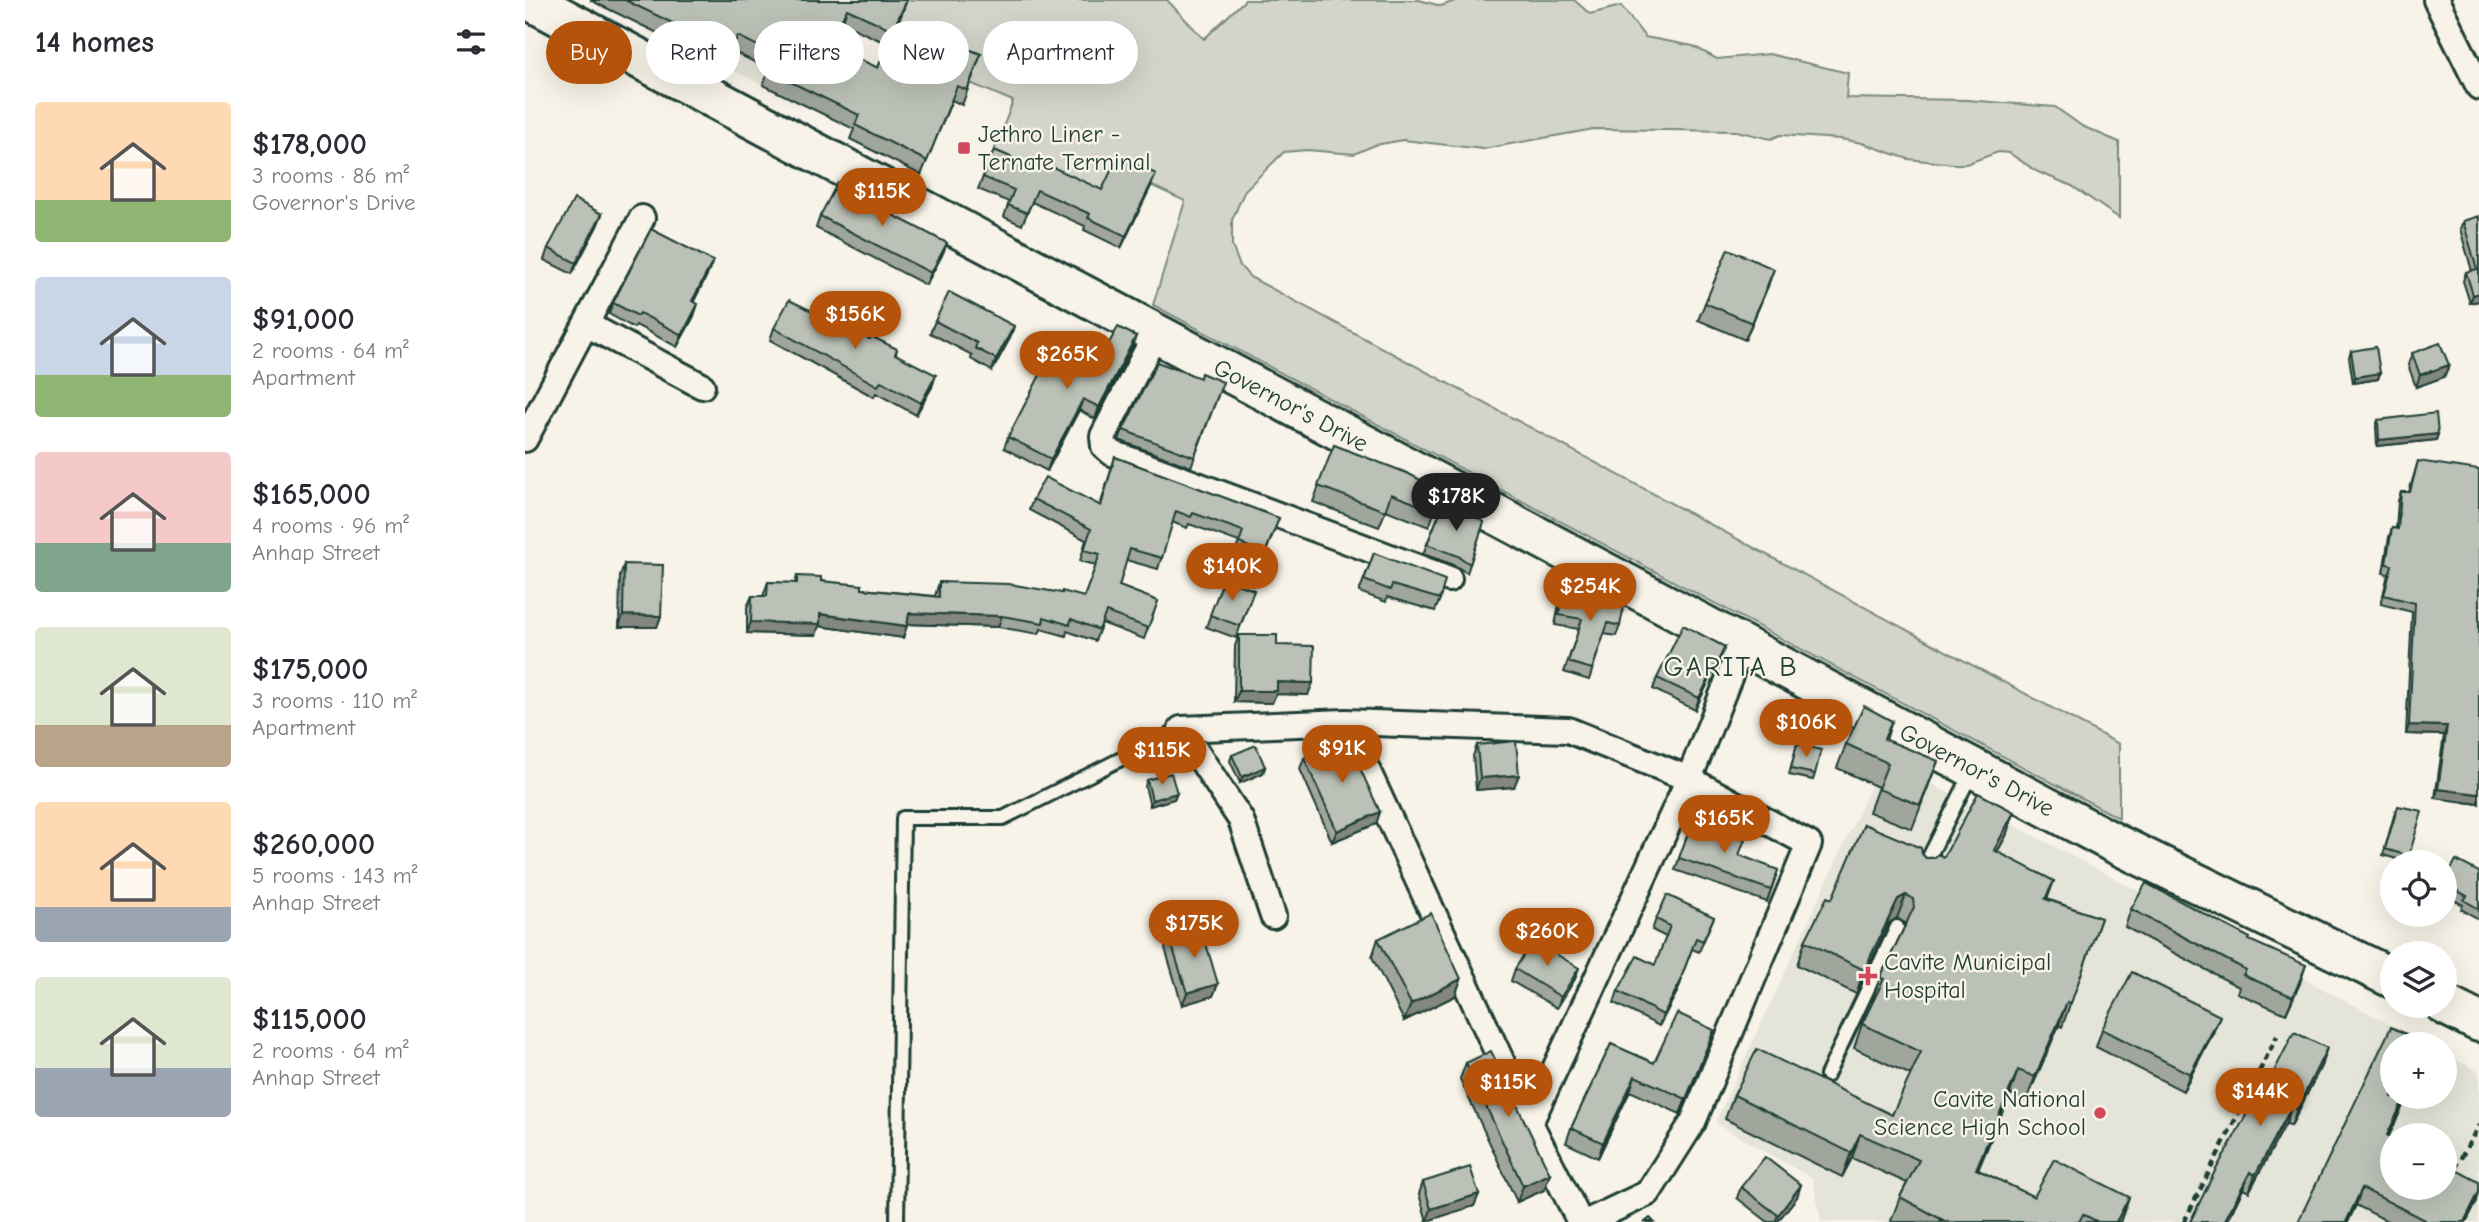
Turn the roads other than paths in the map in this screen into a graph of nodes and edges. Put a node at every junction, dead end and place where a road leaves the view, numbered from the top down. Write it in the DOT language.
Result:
graph roads {
  1 [pos="529,0"];
  2 [pos="2436,0"];
  3 [pos="2479,87"];
  4 [pos="642,218"];
  5 [pos="586,324"];
  6 [pos="1156,333"];
  7 [pos="702,386"];
  8 [pos="525,439"];
  9 [pos="1449,579"];
  10 [pos="1742,645"];
  11 [pos="1345,722"];
  12 [pos="1181,729"];
  13 [pos="1973,768"];
  14 [pos="1689,779"];
  15 [pos="1921,874"];
  16 [pos="1273,916"];
  17 [pos="1897,927"];
  18 [pos="2380,972"];
  19 [pos="2457,1011"];
  20 [pos="2479,1022"];
  21 [pos="1827,1074"];
  22 [pos="1530,1123"];
  23 [pos="897,1222"];
  24 [pos="1580,1222"];
  25 [pos="1587,1222"];
  1 -- 6 [label="main road, Governor's Drive"];
  2 -- 3 [label="street"];
  4 -- 5 [label="street"];
  5 -- 7 [label="street"];
  5 -- 8 [label="street"];
  6 -- 9 [label="street"];
  6 -- 10 [label="main road, Governor's Drive"];
  10 -- 13 [label="main road, Governor's Drive"];
  10 -- 14 [label="street"];
  11 -- 12 [label="street"];
  11 -- 14 [label="street"];
  11 -- 22 [label="street"];
  12 -- 16 [label="street"];
  12 -- 23 [label="lane"];
  13 -- 15 [label="lane"];
  13 -- 18 [label="main road, Governor's Drive"];
  14 -- 22 [label="street"];
  14 -- 25 [label="street"];
  17 -- 21 [label="lane"];
  19 -- 20 [label="main road"];
  22 -- 24 [label="street"];
}
